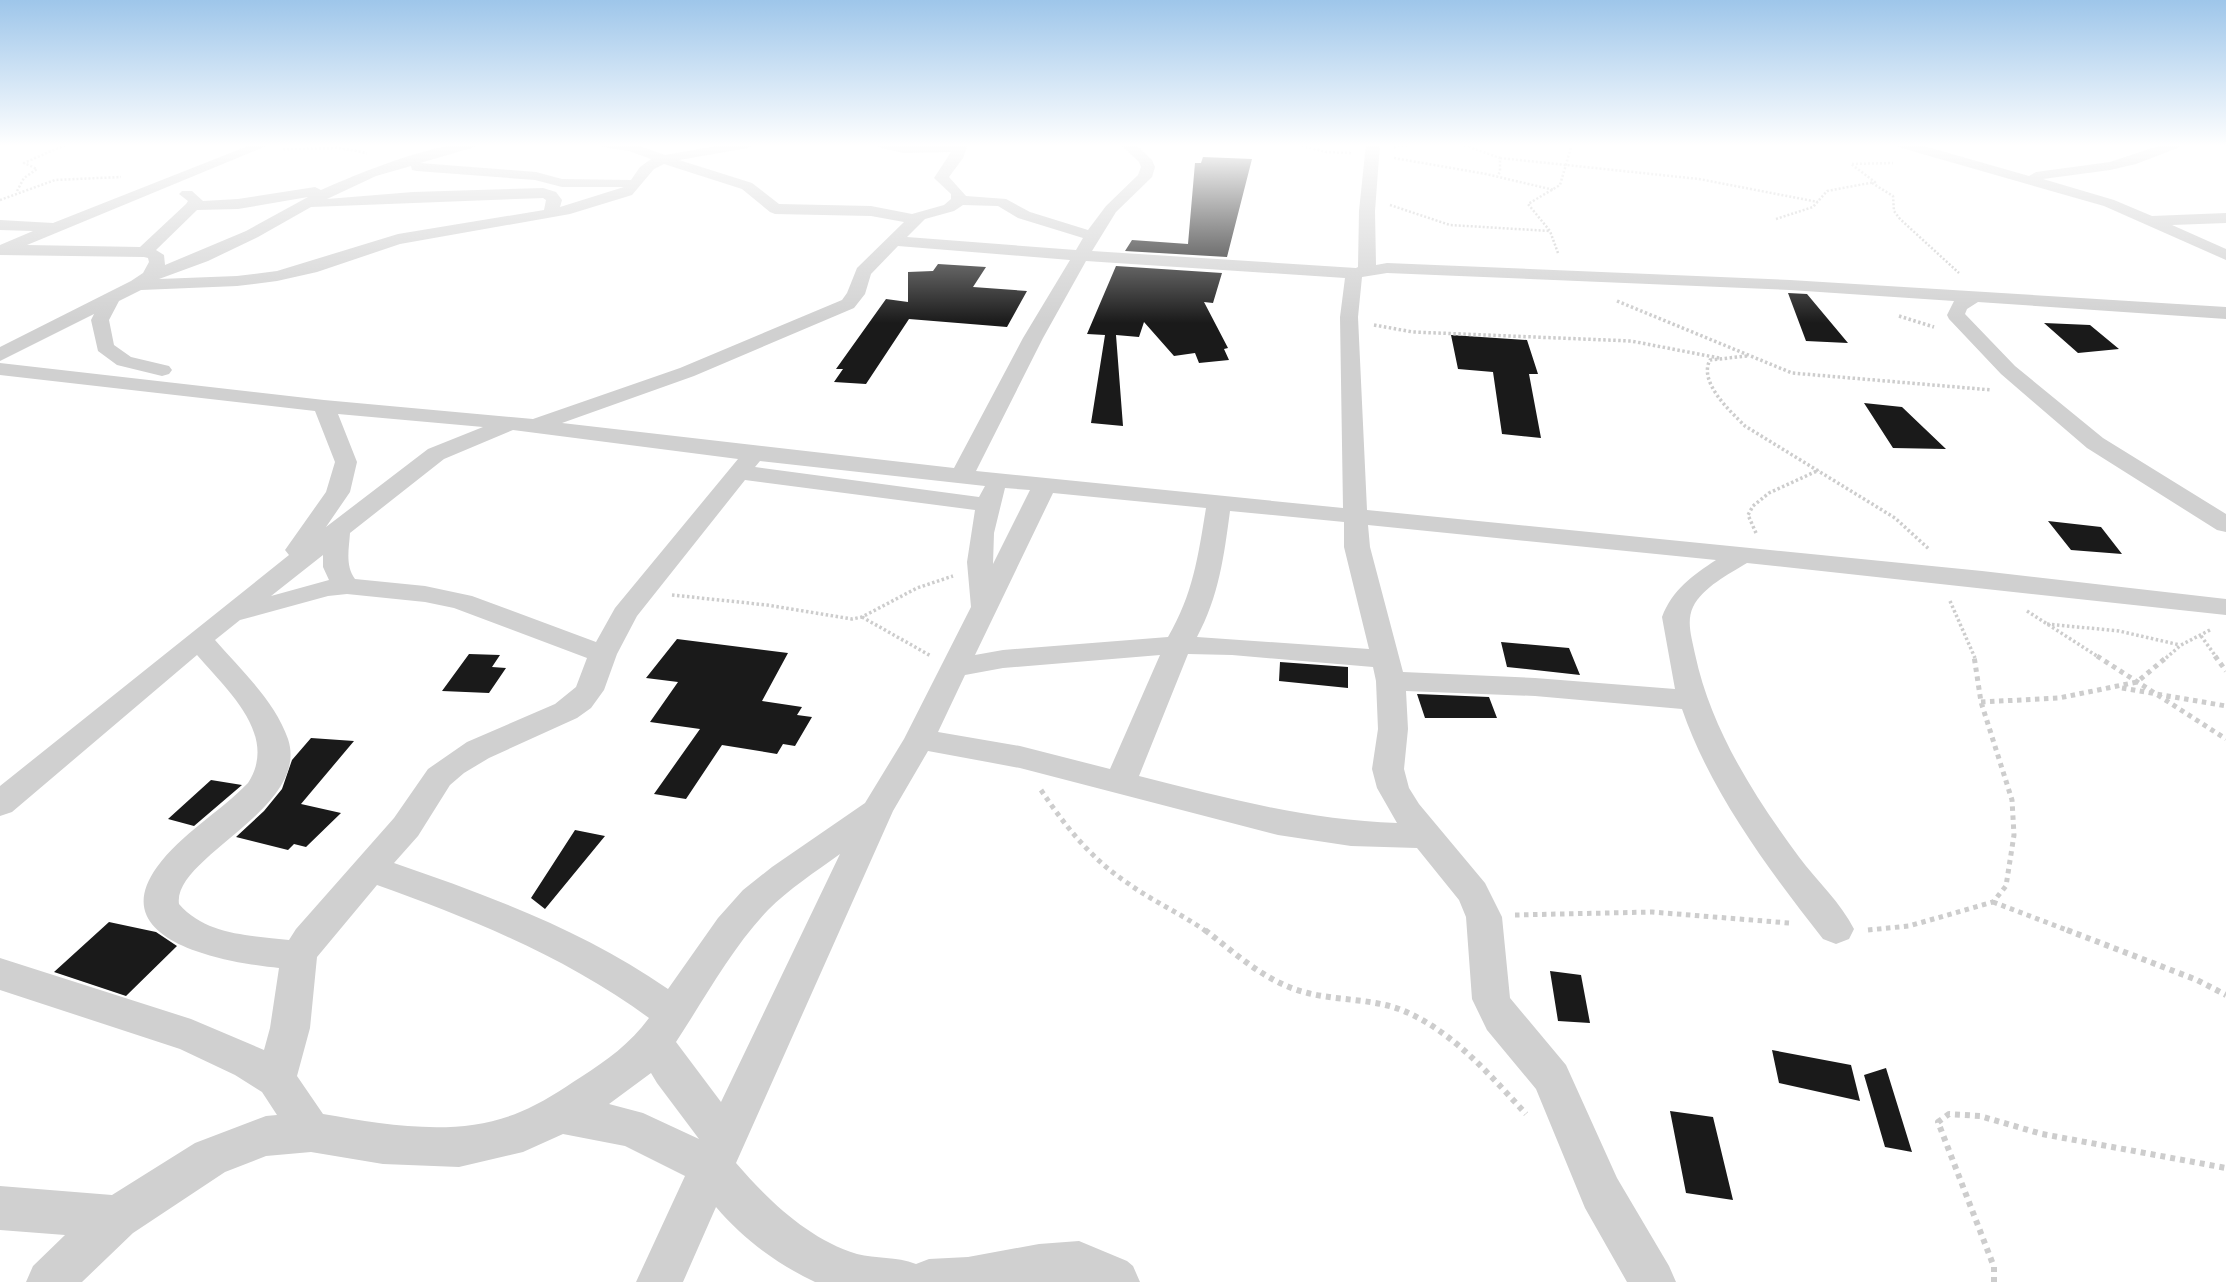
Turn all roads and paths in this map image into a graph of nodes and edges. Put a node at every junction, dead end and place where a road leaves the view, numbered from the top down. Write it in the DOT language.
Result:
graph roads {
  1 [pos="118,204"];
  2 [pos="226,204"];
  3 [pos="280,204"];
  4 [pos="308,204"];
  5 [pos="343,204"];
  6 [pos="553,204"];
  7 [pos="584,204"];
  8 [pos="769,204"];
  9 [pos="955,204"];
  10 [pos="1004,204"];
  11 [pos="1116,204"];
  12 [pos="1367,204"];
  13 [pos="1388,204"];
  14 [pos="1528,204"];
  15 [pos="1815,204"];
  16 [pos="1894,204"];
  17 [pos="2111,204"];
  18 [pos="193,206"];
  19 [pos="300,208"];
  20 [pos="551,212"];
  21 [pos="2226,218"];
  22 [pos="915,219"];
  23 [pos="1776,219"];
  24 [pos="2147,221"];
  25 [pos="0,225"];
  26 [pos="59,227"];
  27 [pos="1550,231"];
  28 [pos="1092,236"];
  29 [pos="896,241"];
  30 [pos="0,250"];
  31 [pos="144,253"];
  32 [pos="2226,255"];
  33 [pos="1082,256"];
  34 [pos="1361,271"];
  35 [pos="1564,274"];
  36 [pos="144,280"];
  37 [pos="1980,297"];
  38 [pos="111,299"];
  39 [pos="1616,301"];
  40 [pos="2226,313"];
  41 [pos="1349,317"];
  42 [pos="0,355"];
  43 [pos="1747,356"];
  44 [pos="1720,358"];
  45 [pos="0,369"];
  46 [pos="130,373"];
  47 [pos="2047,403"];
  48 [pos="324,406"];
  49 [pos="524,424"];
  50 [pos="747,463"];
  51 [pos="1819,470"];
  52 [pos="962,474"];
  53 [pos="998,479"];
  54 [pos="1045,485"];
  55 [pos="1219,503"];
  56 [pos="988,505"];
  57 [pos="1355,514"];
  58 [pos="2226,525"];
  59 [pos="338,531"];
  60 [pos="1740,556"];
  61 [pos="1770,559"];
  62 [pos="978,570"];
  63 [pos="280,574"];
  64 [pos="1963,578"];
  65 [pos="346,586"];
  66 [pos="646,588"];
  67 [pos="984,607"];
  68 [pos="862,617"];
  69 [pos="2221,617"];
  70 [pos="2046,624"];
  71 [pos="212,629"];
  72 [pos="2200,636"];
  73 [pos="1178,645"];
  74 [pos="2181,645"];
  75 [pos="603,654"];
  76 [pos="953,668"];
  77 [pos="1388,670"];
  78 [pos="2226,671"];
  79 [pos="2137,682"];
  80 [pos="2118,687"];
  81 [pos="2158,695"];
  82 [pos="1692,700"];
  83 [pos="1981,702"];
  84 [pos="2226,706"];
  85 [pos="919,739"];
  86 [pos="2226,739"];
  87 [pos="1020,757"];
  88 [pos="1121,781"];
  89 [pos="0,804"];
  90 [pos="877,811"];
  91 [pos="1426,836"];
  92 [pos="371,869"];
  93 [pos="1993,902"];
  94 [pos="1484,917"];
  95 [pos="1836,929"];
  96 [pos="299,956"];
  97 [pos="0,974"];
  98 [pos="2226,995"];
  99 [pos="663,1027"];
  100 [pos="276,1079"];
  101 [pos="560,1114"];
  102 [pos="1531,1119"];
  103 [pos="311,1132"];
  104 [pos="718,1154"];
  105 [pos="2226,1168"];
  106 [pos="0,1208"];
  107 [pos="117,1217"];
  108 [pos="49,1282"];
  109 [pos="659,1282"];
  110 [pos="902,1282"];
  111 [pos="929,1282"];
  112 [pos="1117,1282"];
  113 [pos="1653,1282"];
  114 [pos="1994,1282"];
  1 -- 26 [label="street"];
  2 -- 18 [label="street"];
  3 -- 19 [label="street"];
  4 -- 19 [label="street"];
  5 -- 19 [label="street"];
  6 -- 20 [label="street"];
  7 -- 20 [label="street"];
  8 -- 22 [label="street"];
  9 -- 22 [label="street"];
  10 -- 28 [label="street"];
  11 -- 28 [label="street"];
  12 -- 34 [label="street"];
  13 -- 27 [label="path"];
  14 -- 27 [label="path"];
  15 -- 23 [label="path"];
  16 -- 37 [label="path"];
  17 -- 24 [label="street"];
  18 -- 31 [label="street"];
  19 -- 36 [label="street"];
  20 -- 36 [label="street"];
  21 -- 24 [label="street"];
  22 -- 29 [label="street"];
  24 -- 32 [label="street"];
  25 -- 26 [label="street"];
  26 -- 30 [label="street"];
  27 -- 35 [label="path"];
  28 -- 33 [label="street"];
  29 -- 33 [label="street"];
  29 -- 49 [label="street"];
  30 -- 31 [label="street"];
  31 -- 36 [label="street"];
  33 -- 34 [label="street"];
  33 -- 52 [label="street"];
  34 -- 35 [label="street"];
  34 -- 41 [label="street"];
  35 -- 37 [label="street"];
  36 -- 38 [label="street"];
  37 -- 40 [label="street"];
  37 -- 47 [label="street"];
  38 -- 42 [label="street"];
  38 -- 46 [label="street"];
  39 -- 43 [label="path"];
  41 -- 44 [label="path"];
  41 -- 57 [label="street"];
  43 -- 44 [label="path"];
  43 -- 47 [label="path"];
  44 -- 51 [label="path"];
  45 -- 46 [label="street"];
  46 -- 48 [label="street"];
  47 -- 58 [label="street"];
  48 -- 49 [label="street"];
  48 -- 63 [label="street"];
  49 -- 50 [label="street"];
  49 -- 59 [label="street"];
  50 -- 52 [label="street"];
  50 -- 56 [label="street"];
  50 -- 66 [label="street"];
  51 -- 61 [label="path"];
  51 -- 64 [label="path"];
  52 -- 53 [label="street"];
  53 -- 54 [label="street"];
  53 -- 56 [label="street"];
  54 -- 55 [label="street"];
  54 -- 67 [label="street"];
  55 -- 57 [label="street"];
  55 -- 73 [label="street"];
  56 -- 62 [label="street"];
  57 -- 60 [label="street"];
  57 -- 77 [label="street"];
  59 -- 63 [label="street"];
  59 -- 65 [label="street"];
  60 -- 61 [label="street"];
  60 -- 82 [label="street"];
  61 -- 64 [label="street"];
  62 -- 67 [label="street"];
  62 -- 68 [label="path"];
  63 -- 71 [label="street"];
  64 -- 69 [label="street"];
  64 -- 70 [label="path"];
  64 -- 83 [label="path"];
  65 -- 71 [label="street"];
  65 -- 75 [label="street"];
  66 -- 68 [label="path"];
  66 -- 75 [label="street"];
  67 -- 76 [label="street"];
  68 -- 76 [label="path"];
  69 -- 72 [label="path"];
  70 -- 74 [label="path"];
  70 -- 79 [label="path"];
  71 -- 89 [label="street"];
  71 -- 96 [label="street"];
  72 -- 74 [label="path"];
  72 -- 78 [label="path"];
  73 -- 76 [label="street"];
  73 -- 77 [label="street"];
  73 -- 88 [label="street"];
  74 -- 79 [label="path"];
  75 -- 92 [label="street"];
  76 -- 85 [label="street"];
  77 -- 82 [label="street"];
  77 -- 91 [label="street"];
  79 -- 80 [label="path"];
  79 -- 81 [label="path"];
  80 -- 81 [label="path"];
  80 -- 83 [label="path"];
  81 -- 84 [label="path"];
  81 -- 86 [label="path"];
  82 -- 95 [label="street"];
  83 -- 93 [label="path"];
  85 -- 87 [label="street"];
  85 -- 90 [label="street"];
  87 -- 88 [label="street"];
  87 -- 102 [label="path"];
  88 -- 91 [label="street"];
  90 -- 99 [label="street"];
  90 -- 104 [label="street"];
  91 -- 94 [label="street"];
  92 -- 96 [label="street"];
  92 -- 99 [label="street"];
  93 -- 95 [label="path"];
  93 -- 98 [label="path"];
  94 -- 95 [label="path"];
  94 -- 113 [label="street"];
  96 -- 100 [label="street"];
  97 -- 100 [label="street"];
  99 -- 101 [label="street"];
  99 -- 104 [label="street"];
  100 -- 103 [label="street"];
  101 -- 103 [label="street"];
  101 -- 104 [label="street"];
  103 -- 107 [label="street"];
  104 -- 109 [label="street"];
  104 -- 110 [label="street"];
  105 -- 114 [label="path"];
  106 -- 107 [label="street"];
  107 -- 108 [label="street"];
  111 -- 112 [label="street"];
}
